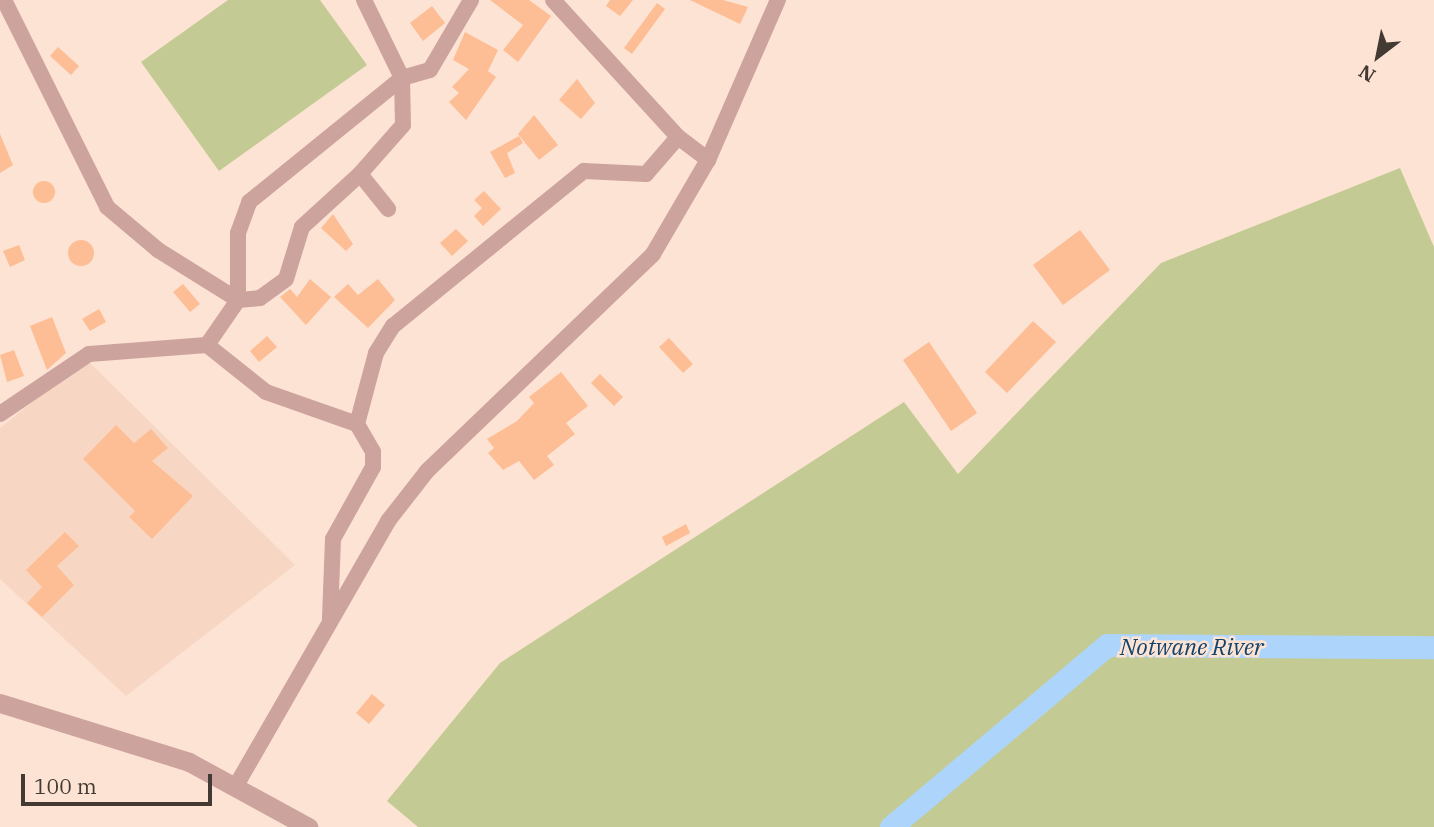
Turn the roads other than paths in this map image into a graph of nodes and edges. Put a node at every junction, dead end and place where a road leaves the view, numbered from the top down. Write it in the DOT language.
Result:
graph roads {
  1 [pos="4,0"];
  2 [pos="364,0"];
  3 [pos="471,0"];
  4 [pos="553,0"];
  5 [pos="778,0"];
  6 [pos="402,78"];
  7 [pos="678,137"];
  8 [pos="708,160"];
  9 [pos="360,174"];
  10 [pos="388,209"];
  11 [pos="238,300"];
  12 [pos="206,345"];
  13 [pos="0,414"];
  14 [pos="357,424"];
  15 [pos="330,618"];
  16 [pos="0,703"];
  17 [pos="237,784"];
  18 [pos="308,827"];
  1 -- 11 [label="street"];
  2 -- 6 [label="street"];
  3 -- 6 [label="street"];
  4 -- 7 [label="street"];
  5 -- 8 [label="street"];
  6 -- 9 [label="street"];
  6 -- 11 [label="street"];
  7 -- 8 [label="street"];
  7 -- 14 [label="street"];
  8 -- 15 [label="street"];
  9 -- 10 [label="street"];
  9 -- 11 [label="street"];
  11 -- 12 [label="street"];
  12 -- 13 [label="street"];
  12 -- 14 [label="street"];
  14 -- 15 [label="street"];
  15 -- 17 [label="street"];
  16 -- 17 [label="street"];
  17 -- 18 [label="street"];
}
